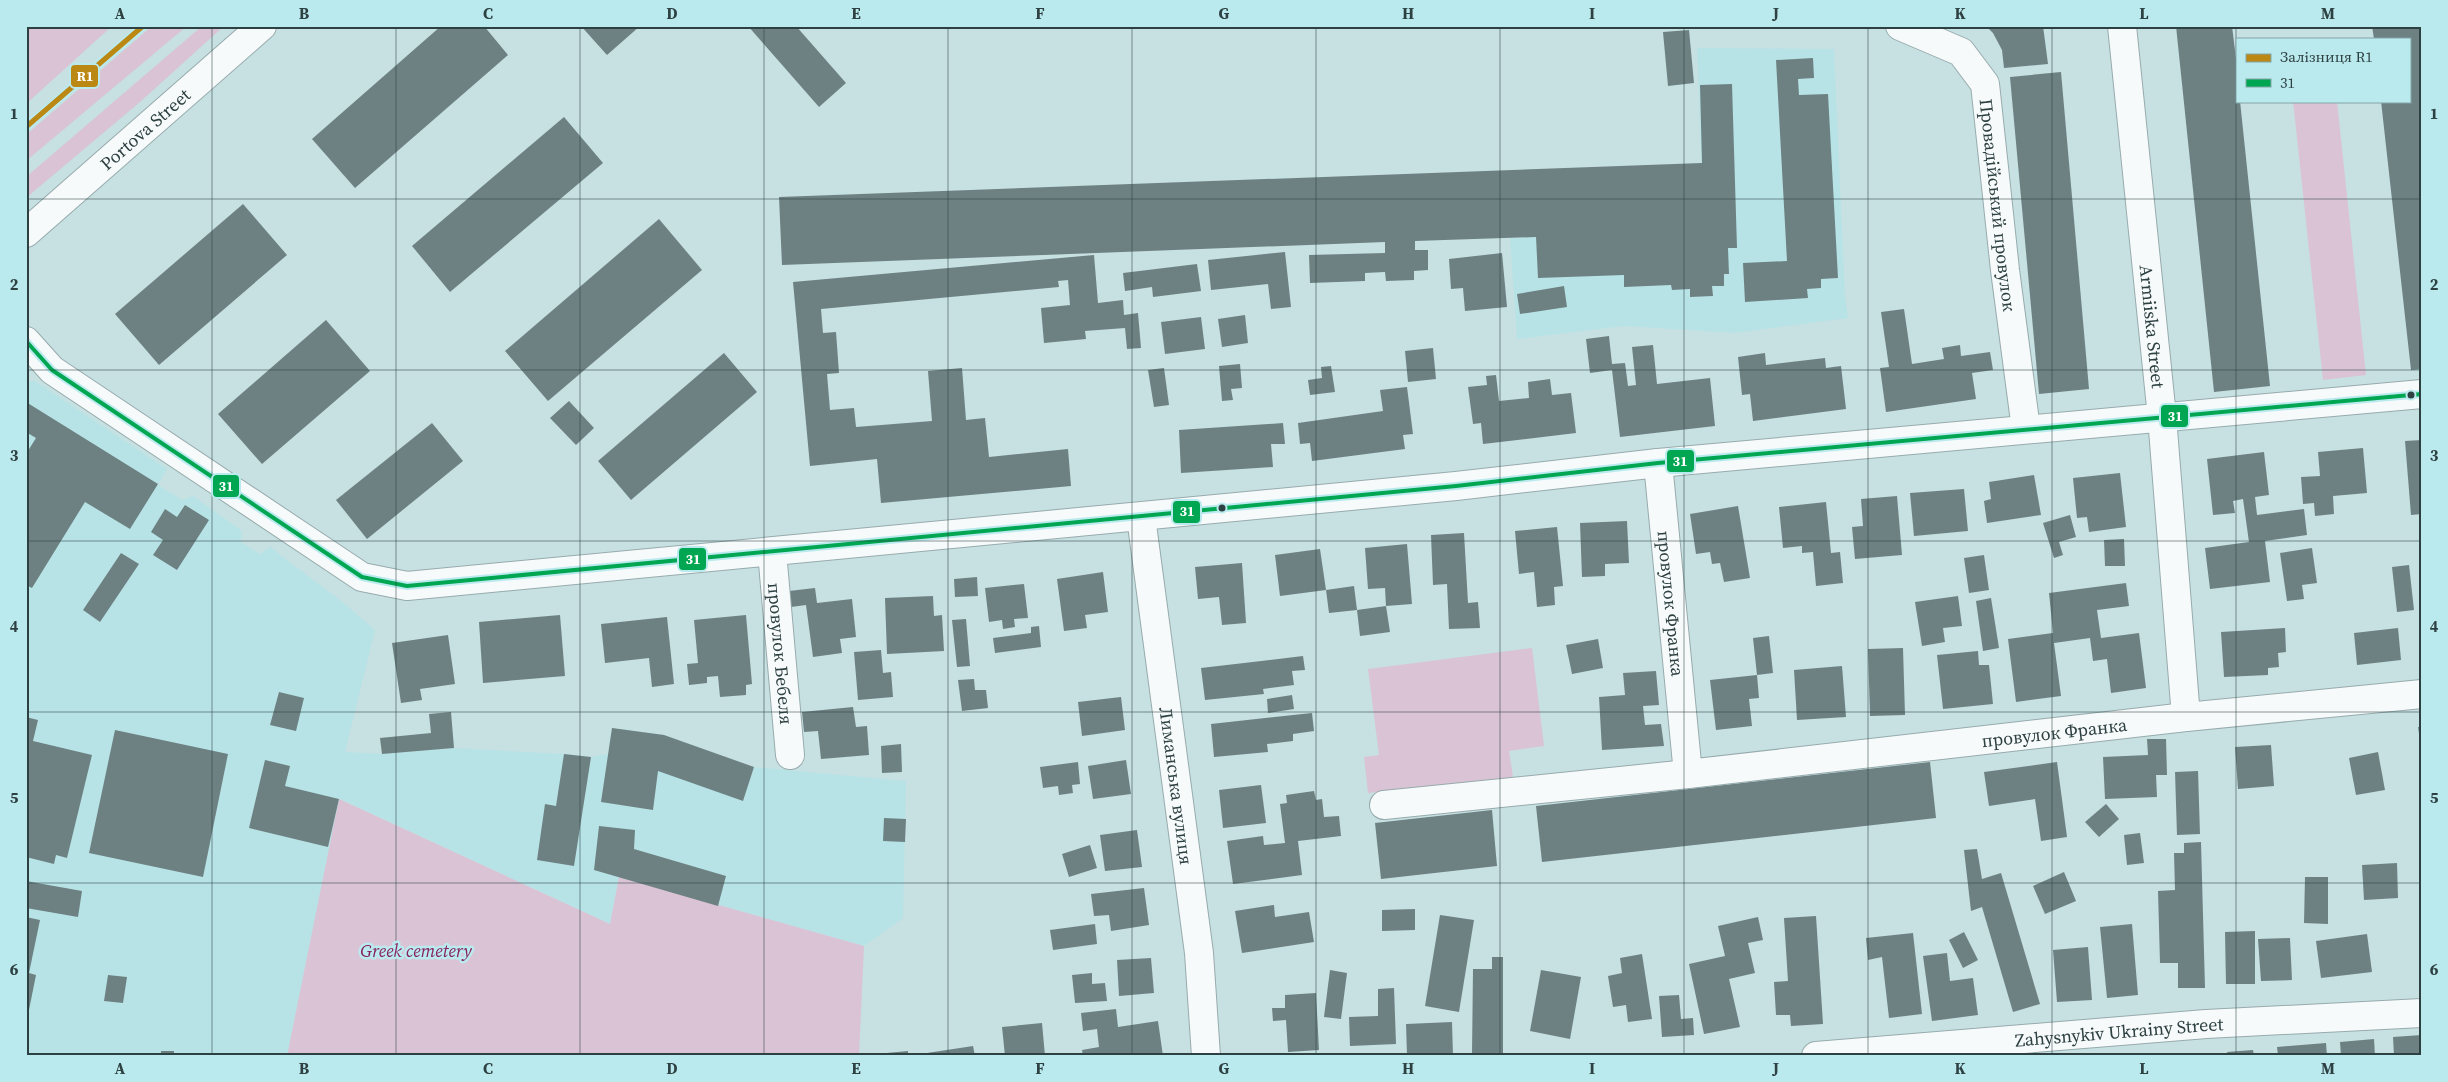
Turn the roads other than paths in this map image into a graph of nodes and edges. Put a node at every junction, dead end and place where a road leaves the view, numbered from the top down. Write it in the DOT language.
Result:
graph roads {
  1 [pos="262,26"];
  2 [pos="1900,26"];
  3 [pos="2122,26"];
  4 [pos="26,233"];
  5 [pos="26,341"];
  6 [pos="2422,394"];
  7 [pos="2162,416"];
  8 [pos="2026,429"];
  9 [pos="1658,464"];
  10 [pos="1141,517"];
  11 [pos="772,552"];
  12 [pos="2422,694"];
  13 [pos="2186,717"];
  14 [pos="790,755"];
  15 [pos="1688,774"];
  16 [pos="1384,805"];
  17 [pos="2422,1013"];
  18 [pos="1206,1056"];
  19 [pos="1816,1056"];
  1 -- 4 [label="street, Portova Street"];
  2 -- 8 [label="street, Провадійський провулок"];
  3 -- 7 [label="street, Armiiska Street"];
  5 -- 11 [label="street"];
  6 -- 7 [label="street"];
  7 -- 8 [label="street"];
  7 -- 13 [label="street, Armiiska Street"];
  8 -- 9 [label="street"];
  9 -- 10 [label="street"];
  9 -- 15 [label="street, провулок Франка"];
  10 -- 11 [label="street"];
  10 -- 18 [label="street, Лиманська вулиця"];
  11 -- 14 [label="street, провулок Бебеля"];
  12 -- 13 [label="street, провулок Франка"];
  13 -- 15 [label="street, провулок Франка"];
  15 -- 16 [label="street, провулок Франка"];
  17 -- 19 [label="street, Zahysnykiv Ukrainy Street"];
}
